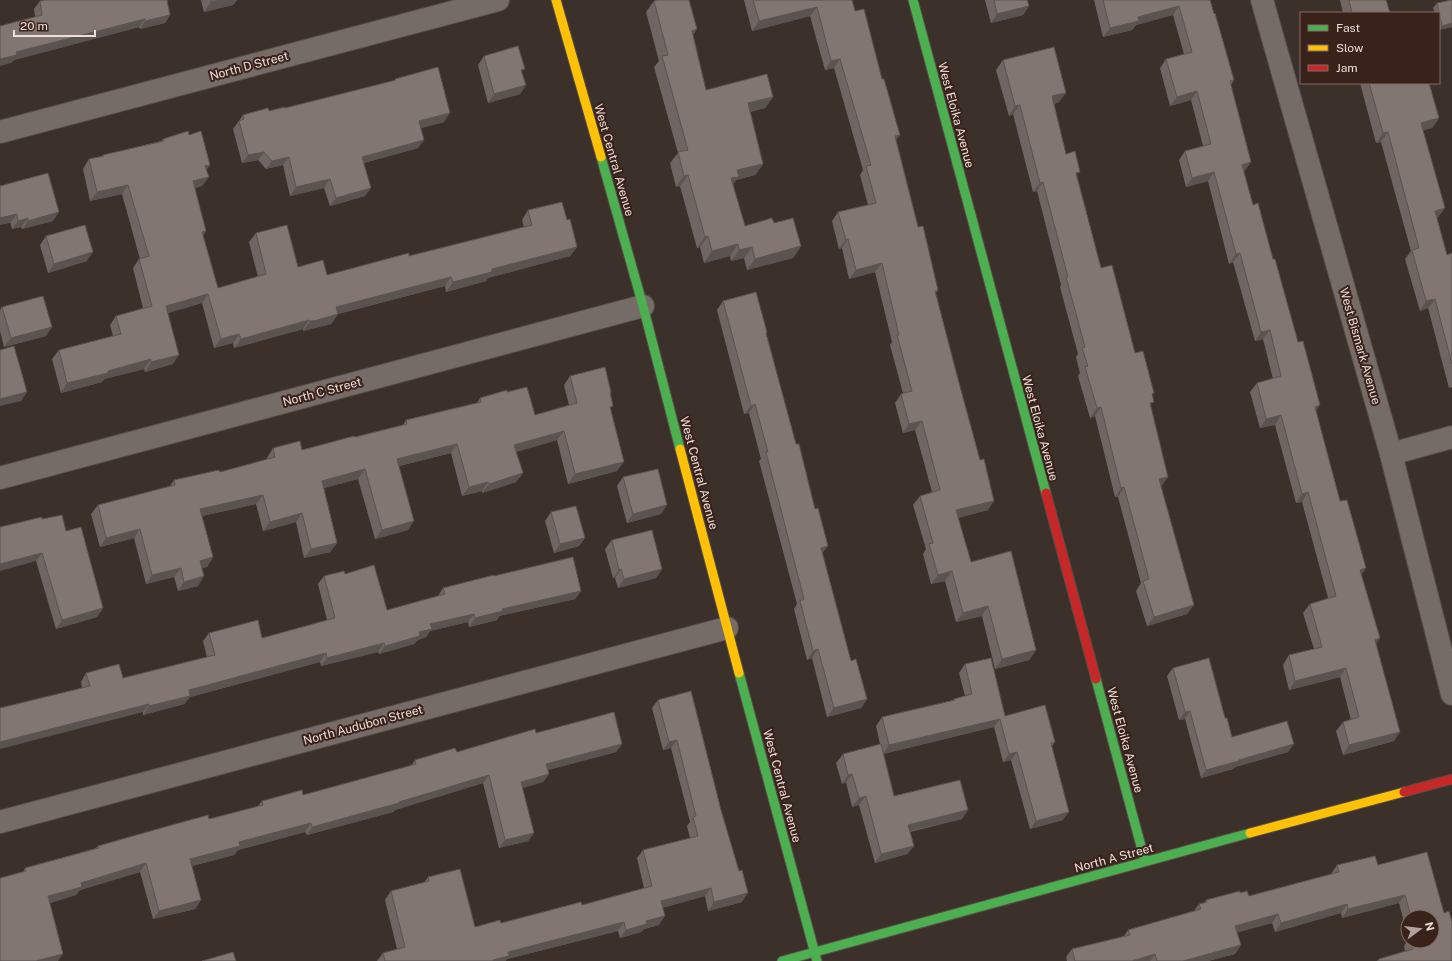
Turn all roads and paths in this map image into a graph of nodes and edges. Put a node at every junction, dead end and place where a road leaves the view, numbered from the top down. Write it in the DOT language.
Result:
graph roads {
  1 [pos="498,0"];
  2 [pos="556,0"];
  3 [pos="913,0"];
  4 [pos="1262,0"];
  5 [pos="0,132"];
  6 [pos="643,306"];
  7 [pos="1452,437"];
  8 [pos="1391,454"];
  9 [pos="0,478"];
  10 [pos="727,628"];
  11 [pos="1452,694"];
  12 [pos="1452,779"];
  13 [pos="0,822"];
  14 [pos="1145,861"];
  15 [pos="816,957"];
  16 [pos="782,961"];
  1 -- 5 [label="street, North D Street"];
  2 -- 6 [label="street, West Central Avenue"];
  3 -- 14 [label="street, West Eloika Avenue"];
  4 -- 8 [label="street, West Bismark Avenue"];
  6 -- 9 [label="street, North C Street"];
  6 -- 10 [label="street, West Central Avenue"];
  7 -- 8 [label="street"];
  8 -- 11 [label="street, West Bismark Avenue"];
  10 -- 13 [label="street, North Audubon Street"];
  10 -- 15 [label="street, West Central Avenue"];
  12 -- 14 [label="street, North A Street"];
  14 -- 15 [label="street, North A Street"];
  15 -- 16 [label="street, North A Street"];
}
